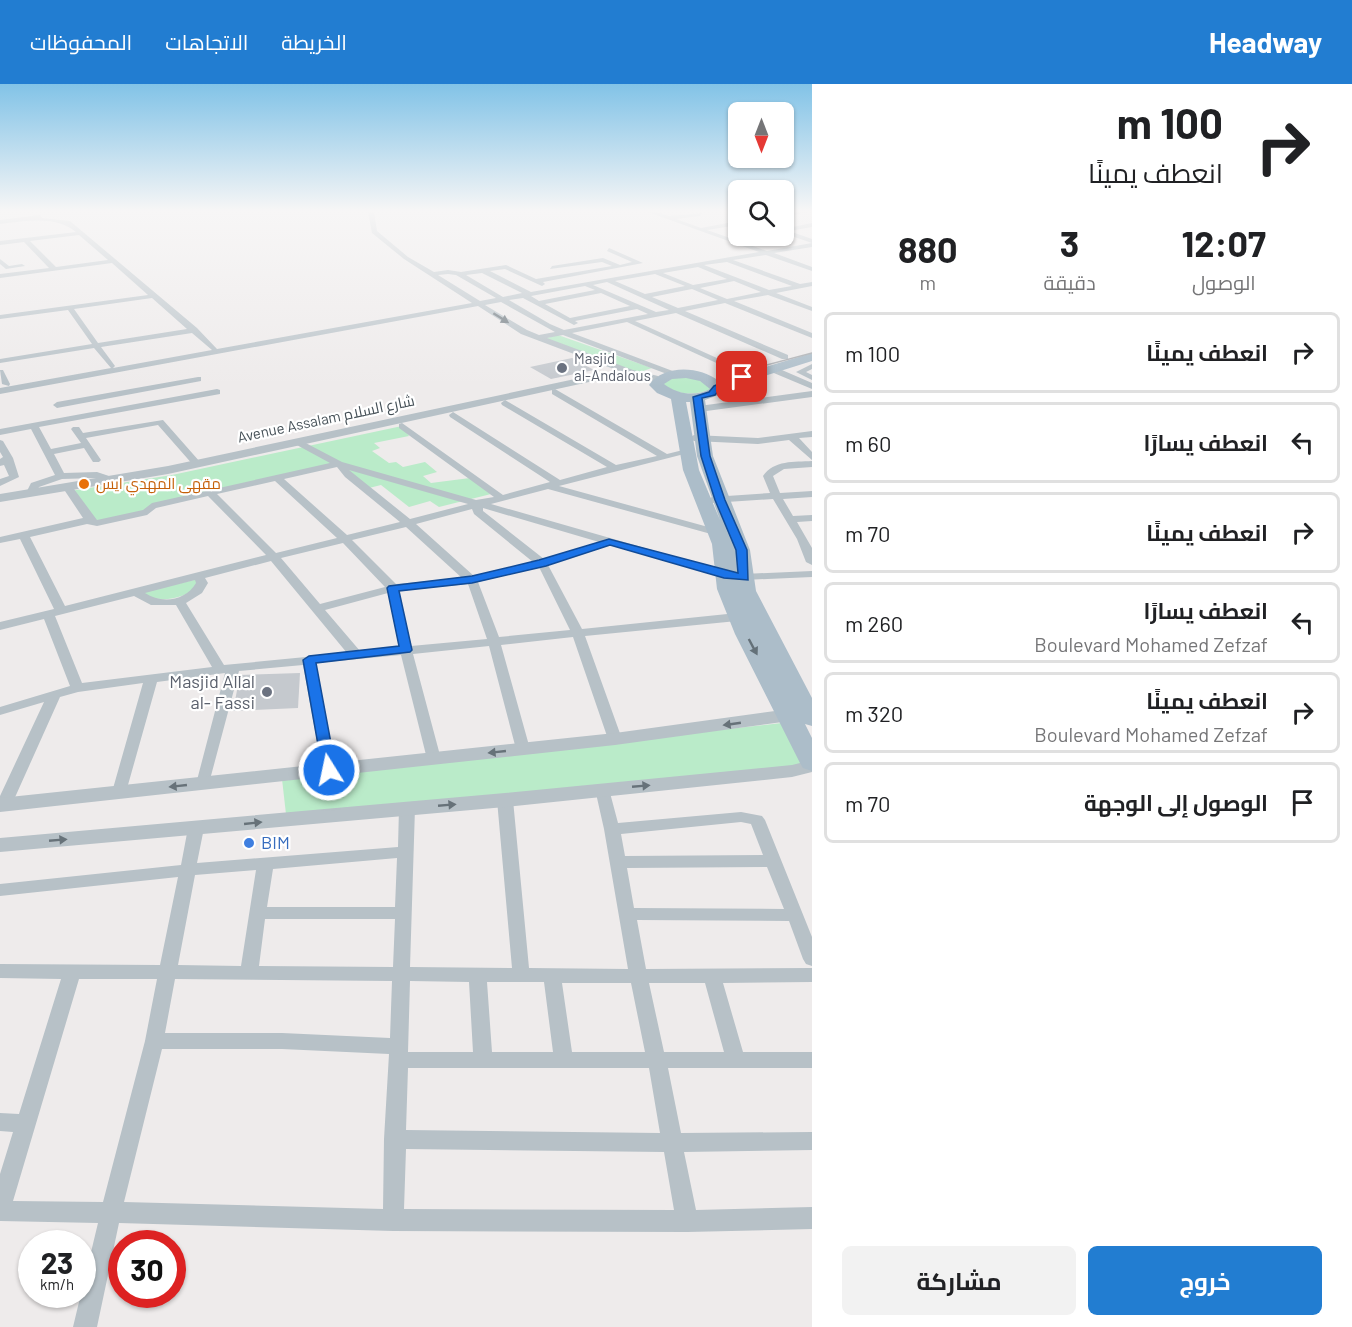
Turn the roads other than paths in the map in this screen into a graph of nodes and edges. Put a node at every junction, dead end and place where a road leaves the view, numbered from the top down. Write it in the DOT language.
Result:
graph roads {
  1 [pos="46,270"];
  2 [pos="125,270"];
  3 [pos="428,270"];
  4 [pos="482,270"];
  5 [pos="512,270"];
  6 [pos="542,270"];
  7 [pos="601,270"];
  8 [pos="654,270"];
  9 [pos="669,270"];
  10 [pos="712,270"];
  11 [pos="757,270"];
  12 [pos="658,272"];
  13 [pos="435,274"];
  14 [pos="460,274"];
  15 [pos="0,276"];
  16 [pos="557,277"];
  17 [pos="736,279"];
  18 [pos="607,280"];
  19 [pos="535,281"];
  20 [pos="586,284"];
  21 [pos="812,284"];
  22 [pos="801,286"];
  23 [pos="692,287"];
  24 [pos="554,290"];
  25 [pos="812,290"];
  26 [pos="603,291"];
  27 [pos="771,292"];
  28 [pos="526,295"];
  29 [pos="155,296"];
  30 [pos="645,296"];
  31 [pos="502,300"];
  32 [pos="727,301"];
  33 [pos="538,303"];
  34 [pos="478,304"];
  35 [pos="69,307"];
  36 [pos="638,307"];
  37 [pos="812,309"];
  38 [pos="677,310"];
  39 [pos="656,315"];
  40 [pos="0,317"];
  41 [pos="568,320"];
  42 [pos="628,320"];
  43 [pos="584,329"];
  44 [pos="194,330"];
  45 [pos="561,333"];
  46 [pos="812,336"];
  47 [pos="538,337"];
  48 [pos="268,342"];
  49 [pos="97,345"];
  50 [pos="214,348"];
  51 [pos="812,348"];
  52 [pos="785,357"];
  53 [pos="812,357"];
  54 [pos="0,361"];
  55 [pos="170,361"];
  56 [pos="812,366"];
  57 [pos="112,368"];
  58 [pos="772,369"];
  59 [pos="736,370"];
  60 [pos="0,372"];
  61 [pos="189,373"];
  62 [pos="627,374"];
  63 [pos="675,375"];
  64 [pos="697,376"];
  65 [pos="812,378"];
  66 [pos="198,379"];
  67 [pos="658,381"];
  68 [pos="40,384"];
  69 [pos="126,385"];
  70 [pos="812,386"];
  71 [pos="2,387"];
  72 [pos="717,387"];
  73 [pos="555,392"];
  74 [pos="812,394"];
  75 [pos="677,395"];
  76 [pos="52,398"];
  77 [pos="0,400"];
  78 [pos="505,403"];
  79 [pos="698,403"];
  80 [pos="145,405"];
  81 [pos="453,415"];
  82 [pos="68,419"];
  83 [pos="160,422"];
  84 [pos="34,426"];
  85 [pos="402,426"];
  86 [pos="0,432"];
  87 [pos="812,434"];
  88 [pos="81,436"];
  89 [pos="792,437"];
  90 [pos="692,442"];
  91 [pos="0,444"];
  92 [pos="87,445"];
  93 [pos="302,445"];
  94 [pos="48,452"];
  95 [pos="664,456"];
  96 [pos="812,457"];
  97 [pos="96,460"];
  98 [pos="3,461"];
  99 [pos="196,464"];
  100 [pos="339,464"];
  101 [pos="812,464"];
  102 [pos="615,468"];
  103 [pos="61,476"];
  104 [pos="136,478"];
  105 [pos="277,478"];
  106 [pos="109,479"];
  107 [pos="0,483"];
  108 [pos="553,484"];
  109 [pos="32,491"];
  110 [pos="70,491"];
  111 [pos="210,493"];
  112 [pos="812,494"];
  113 [pos="774,496"];
  114 [pos="500,497"];
  115 [pos="0,498"];
  116 [pos="700,500"];
  117 [pos="720,500"];
  118 [pos="477,503"];
  119 [pos="0,504"];
  120 [pos="812,518"];
  121 [pos="790,519"];
  122 [pos="90,520"];
  123 [pos="408,523"];
  124 [pos="715,532"];
  125 [pos="24,535"];
  126 [pos="344,538"];
  127 [pos="0,540"];
  128 [pos="609,542"];
  129 [pos="809,543"];
  130 [pos="273,556"];
  131 [pos="812,562"];
  132 [pos="542,563"];
  133 [pos="812,574"];
  134 [pos="198,576"];
  135 [pos="734,576"];
  136 [pos="472,580"];
  137 [pos="393,588"];
  138 [pos="136,591"];
  139 [pos="179,601"];
  140 [pos="317,609"];
  141 [pos="55,612"];
  142 [pos="737,617"];
  143 [pos="0,626"];
  144 [pos="578,633"];
  145 [pos="494,640"];
  146 [pos="406,650"];
  147 [pos="356,655"];
  148 [pos="309,660"];
  149 [pos="227,669"];
  150 [pos="151,679"];
  151 [pos="77,688"];
  152 [pos="54,695"];
  153 [pos="0,711"];
  154 [pos="806,715"];
  155 [pos="615,739"];
  156 [pos="523,749"];
  157 [pos="434,759"];
  158 [pos="812,764"];
  159 [pos="329,770"];
  160 [pos="203,784"];
  161 [pos="602,789"];
  162 [pos="119,792"];
  163 [pos="506,800"];
  164 [pos="2,805"];
  165 [pos="407,808"];
  166 [pos="196,828"];
  167 [pos="612,829"];
  168 [pos="0,845"];
  169 [pos="406,852"];
  170 [pos="775,861"];
  171 [pos="618,862"];
  172 [pos="265,865"];
  173 [pos="188,870"];
  174 [pos="0,890"];
  175 [pos="403,913"];
  176 [pos="257,914"];
  177 [pos="627,914"];
  178 [pos="795,915"];
  179 [pos="812,959"];
  180 [pos="0,970"];
  181 [pos="72,972"];
  182 [pos="168,973"];
  183 [pos="249,973"];
  184 [pos="401,974"];
  185 [pos="477,974"];
  186 [pos="521,974"];
  187 [pos="552,975"];
  188 [pos="712,975"];
  189 [pos="812,975"];
  190 [pos="638,976"];
  191 [pos="154,1041"];
  192 [pos="398,1053"];
  193 [pos="564,1060"];
  194 [pos="736,1060"];
  195 [pos="812,1060"];
  196 [pos="483,1061"];
  197 [pos="657,1062"];
  198 [pos="0,1122"];
  199 [pos="26,1123"];
  200 [pos="394,1139"];
  201 [pos="812,1141"];
  202 [pos="672,1143"];
  203 [pos="0,1210"];
  204 [pos="111,1212"];
  205 [pos="812,1218"];
  206 [pos="393,1220"];
  207 [pos="687,1221"];
  208 [pos="85,1327"];
  1 -- 15 [label="street"];
  2 -- 29 [label="street"];
  3 -- 13 [label="street"];
  4 -- 14 [label="street"];
  4 -- 28 [label="street"];
  5 -- 19 [label="street"];
  6 -- 16 [label="street"];
  7 -- 16 [label="street"];
  8 -- 12 [label="street"];
  9 -- 12 [label="street"];
  10 -- 17 [label="street"];
  11 -- 22 [label="street"];
  12 -- 18 [label="street"];
  12 -- 23 [label="street"];
  13 -- 14 [label="street"];
  13 -- 34 [label="street"];
  14 -- 31 [label="street"];
  16 -- 19 [label="street"];
  17 -- 23 [label="street"];
  17 -- 27 [label="street"];
  18 -- 20 [label="street"];
  18 -- 30 [label="street"];
  19 -- 24 [label="street"];
  20 -- 24 [label="street"];
  20 -- 26 [label="street"];
  21 -- 22 [label="street"];
  22 -- 25 [label="street"];
  22 -- 27 [label="street"];
  23 -- 30 [label="street"];
  23 -- 32 [label="street"];
  24 -- 28 [label="street"];
  26 -- 33 [label="street"];
  26 -- 36 [label="street"];
  27 -- 32 [label="street"];
  27 -- 37 [label="street"];
  28 -- 31 [label="street"];
  28 -- 33 [label="street"];
  29 -- 35 [label="street"];
  29 -- 44 [label="street"];
  30 -- 38 [label="street"];
  31 -- 34 [label="street"];
  31 -- 45 [label="street"];
  32 -- 38 [label="street"];
  32 -- 46 [label="street"];
  33 -- 41 [label="street"];
  34 -- 47 [label="street, one-way"];
  34 -- 48 [label="street"];
  35 -- 40 [label="street"];
  35 -- 49 [label="street"];
  36 -- 39 [label="street"];
  36 -- 41 [label="street"];
  38 -- 39 [label="street"];
  38 -- 52 [label="street"];
  39 -- 42 [label="street"];
  41 -- 43 [label="street"];
  42 -- 43 [label="street"];
  42 -- 59 [label="street"];
  43 -- 45 [label="street"];
  44 -- 49 [label="street"];
  44 -- 50 [label="street"];
  45 -- 47 [label="street"];
  45 -- 63 [label="street"];
  47 -- 62 [label="street"];
  48 -- 50 [label="street"];
  48 -- 55 [label="street"];
  49 -- 54 [label="street"];
  49 -- 57 [label="street"];
  50 -- 57 [label="street"];
  51 -- 52 [label="main road"];
  52 -- 59 [label="main road"];
  53 -- 58 [label="main road"];
  55 -- 57 [label="street"];
  55 -- 69 [label="street"];
  56 -- 65 [label="street"];
  57 -- 68 [label="street"];
  57 -- 69 [label="street"];
  57 -- 71 [label="street"];
  58 -- 70 [label="street"];
  58 -- 72 [label="main road"];
  59 -- 64 [label="main road"];
  60 -- 71 [label="street"];
  61 -- 66 [label="street"];
  62 -- 67 [label="street, Avenue Assalam شارع السلام"];
  62 -- 93 [label="street, Avenue Assalam شارع السلام"];
  63 -- 64 [label="main road"];
  63 -- 67 [label="main road"];
  64 -- 72 [label="main road"];
  66 -- 69 [label="street"];
  66 -- 80 [label="street"];
  67 -- 73 [label="street, Avenue Assalam شارع السلام"];
  67 -- 75 [label="main road"];
  68 -- 71 [label="street"];
  68 -- 76 [label="street"];
  69 -- 76 [label="street"];
  69 -- 76 [label="street"];
  69 -- 80 [label="street"];
  72 -- 79 [label="main road"];
  73 -- 78 [label="street, Avenue Assalam شارع السلام"];
  73 -- 95 [label="street"];
  74 -- 79 [label="street"];
  75 -- 79 [label="main road"];
  75 -- 90 [label="main road"];
  76 -- 77 [label="street"];
  76 -- 82 [label="street"];
  78 -- 81 [label="street, Avenue Assalam شارع السلام"];
  78 -- 102 [label="street"];
  79 -- 90 [label="main road"];
  80 -- 82 [label="street"];
  80 -- 83 [label="street"];
  81 -- 85 [label="street, Avenue Assalam شارع السلام"];
  81 -- 108 [label="street"];
  82 -- 84 [label="street"];
  82 -- 88 [label="street"];
  83 -- 88 [label="street"];
  83 -- 99 [label="street"];
  84 -- 86 [label="street"];
  84 -- 94 [label="street"];
  85 -- 93 [label="street, Avenue Assalam شارع السلام"];
  85 -- 114 [label="street"];
  87 -- 89 [label="street"];
  88 -- 92 [label="street"];
  89 -- 90 [label="street"];
  89 -- 96 [label="street"];
  90 -- 95 [label="street"];
  90 -- 116 [label="main road"];
  90 -- 117 [label="main road"];
  91 -- 98 [label="street"];
  92 -- 94 [label="street"];
  92 -- 97 [label="street"];
  93 -- 99 [label="street, Avenue Assalam شارع السلام"];
  93 -- 100 [label="street"];
  93 -- 104 [label="street, Avenue Assalam شارع السلام"];
  94 -- 103 [label="street"];
  95 -- 102 [label="street"];
  98 -- 107 [label="street"];
  99 -- 104 [label="street, Avenue Assalam شارع السلام"];
  100 -- 105 [label="street"];
  100 -- 118 [label="street"];
  100 -- 123 [label="street"];
  101 -- 113 [label="street"];
  102 -- 108 [label="street"];
  103 -- 106 [label="street"];
  103 -- 109 [label="street"];
  104 -- 106 [label="street, Avenue Assalam شارع السلام"];
  104 -- 110 [label="street, Avenue Assalam شارع السلام"];
  105 -- 111 [label="street"];
  105 -- 126 [label="street"];
  106 -- 109 [label="street, Avenue Assalam شارع السلام"];
  108 -- 114 [label="street"];
  108 -- 124 [label="street"];
  109 -- 115 [label="street, Avenue Assalam شارع السلام"];
  110 -- 119 [label="street, Avenue Assalam شارع السلام"];
  110 -- 122 [label="street"];
  111 -- 122 [label="street"];
  111 -- 130 [label="street"];
  112 -- 113 [label="street"];
  113 -- 117 [label="street"];
  113 -- 121 [label="street"];
  114 -- 118 [label="street"];
  116 -- 117 [label="street"];
  116 -- 124 [label="main road"];
  117 -- 135 [label="main road"];
  118 -- 123 [label="street"];
  118 -- 128 [label="street"];
  118 -- 132 [label="street"];
  120 -- 121 [label="street"];
  121 -- 129 [label="street"];
  122 -- 125 [label="street"];
  123 -- 126 [label="street"];
  123 -- 136 [label="street"];
  124 -- 135 [label="main road"];
  125 -- 127 [label="street"];
  125 -- 141 [label="street"];
  126 -- 130 [label="street"];
  126 -- 137 [label="street"];
  128 -- 132 [label="street"];
  128 -- 135 [label="street"];
  129 -- 131 [label="street"];
  130 -- 134 [label="street"];
  130 -- 140 [label="street"];
  132 -- 136 [label="street"];
  132 -- 144 [label="street"];
  133 -- 135 [label="street"];
  134 -- 138 [label="street"];
  134 -- 139 [label="street"];
  135 -- 142 [label="main road"];
  135 -- 154 [label="main road"];
  136 -- 137 [label="street"];
  136 -- 145 [label="street"];
  137 -- 140 [label="street"];
  137 -- 146 [label="street"];
  138 -- 139 [label="street"];
  138 -- 141 [label="street"];
  139 -- 149 [label="street"];
  140 -- 147 [label="street"];
  141 -- 143 [label="street"];
  141 -- 151 [label="street"];
  142 -- 144 [label="street"];
  142 -- 154 [label="main road, one-way"];
  144 -- 145 [label="street"];
  144 -- 155 [label="street"];
  145 -- 146 [label="street"];
  145 -- 156 [label="street"];
  146 -- 147 [label="street"];
  146 -- 157 [label="street"];
  147 -- 148 [label="street"];
  148 -- 149 [label="street"];
  148 -- 159 [label="street"];
  149 -- 150 [label="street"];
  149 -- 160 [label="street"];
  150 -- 151 [label="street"];
  150 -- 162 [label="street"];
  151 -- 152 [label="street"];
  152 -- 153 [label="street"];
  152 -- 164 [label="street"];
  154 -- 155 [label="street, one-way"];
  154 -- 158 [label="main road"];
  155 -- 156 [label="street"];
  156 -- 157 [label="street, one-way"];
  157 -- 159 [label="street"];
  161 -- 158 [label="street, one-way"];
  159 -- 160 [label="street"];
  160 -- 162 [label="street, one-way"];
  161 -- 163 [label="street"];
  161 -- 167 [label="street"];
  162 -- 164 [label="street"];
  165 -- 163 [label="street, one-way"];
  163 -- 186 [label="street"];
  166 -- 165 [label="street, one-way"];
  165 -- 169 [label="street"];
  168 -- 166 [label="street, one-way"];
  166 -- 173 [label="street"];
  167 -- 170 [label="street"];
  167 -- 171 [label="street"];
  169 -- 172 [label="street"];
  169 -- 175 [label="street"];
  170 -- 171 [label="street"];
  170 -- 178 [label="street"];
  171 -- 177 [label="street"];
  172 -- 173 [label="street"];
  172 -- 176 [label="street"];
  173 -- 174 [label="street"];
  173 -- 182 [label="street"];
  175 -- 176 [label="street"];
  175 -- 184 [label="street"];
  176 -- 183 [label="street"];
  177 -- 178 [label="street"];
  177 -- 190 [label="street"];
  178 -- 179 [label="street"];
  180 -- 181 [label="street"];
  181 -- 182 [label="street"];
  181 -- 199 [label="street"];
  182 -- 183 [label="street"];
  182 -- 191 [label="street"];
  183 -- 184 [label="street"];
  184 -- 185 [label="street"];
  184 -- 192 [label="street"];
  185 -- 186 [label="street"];
  185 -- 196 [label="street"];
  186 -- 187 [label="street"];
  187 -- 190 [label="street"];
  187 -- 193 [label="street"];
  188 -- 189 [label="street"];
  188 -- 190 [label="street"];
  188 -- 194 [label="street"];
  190 -- 197 [label="street"];
  191 -- 192 [label="street"];
  191 -- 204 [label="street"];
  192 -- 196 [label="street"];
  192 -- 200 [label="street"];
  193 -- 196 [label="street"];
  193 -- 197 [label="street"];
  194 -- 195 [label="street"];
  194 -- 197 [label="street"];
  197 -- 202 [label="street"];
  198 -- 199 [label="street"];
  199 -- 203 [label="street"];
  200 -- 202 [label="street"];
  200 -- 206 [label="street"];
  201 -- 202 [label="street"];
  202 -- 207 [label="street"];
  203 -- 204 [label="street"];
  204 -- 206 [label="street"];
  204 -- 208 [label="street"];
  205 -- 207 [label="street"];
  206 -- 207 [label="street"];
}
